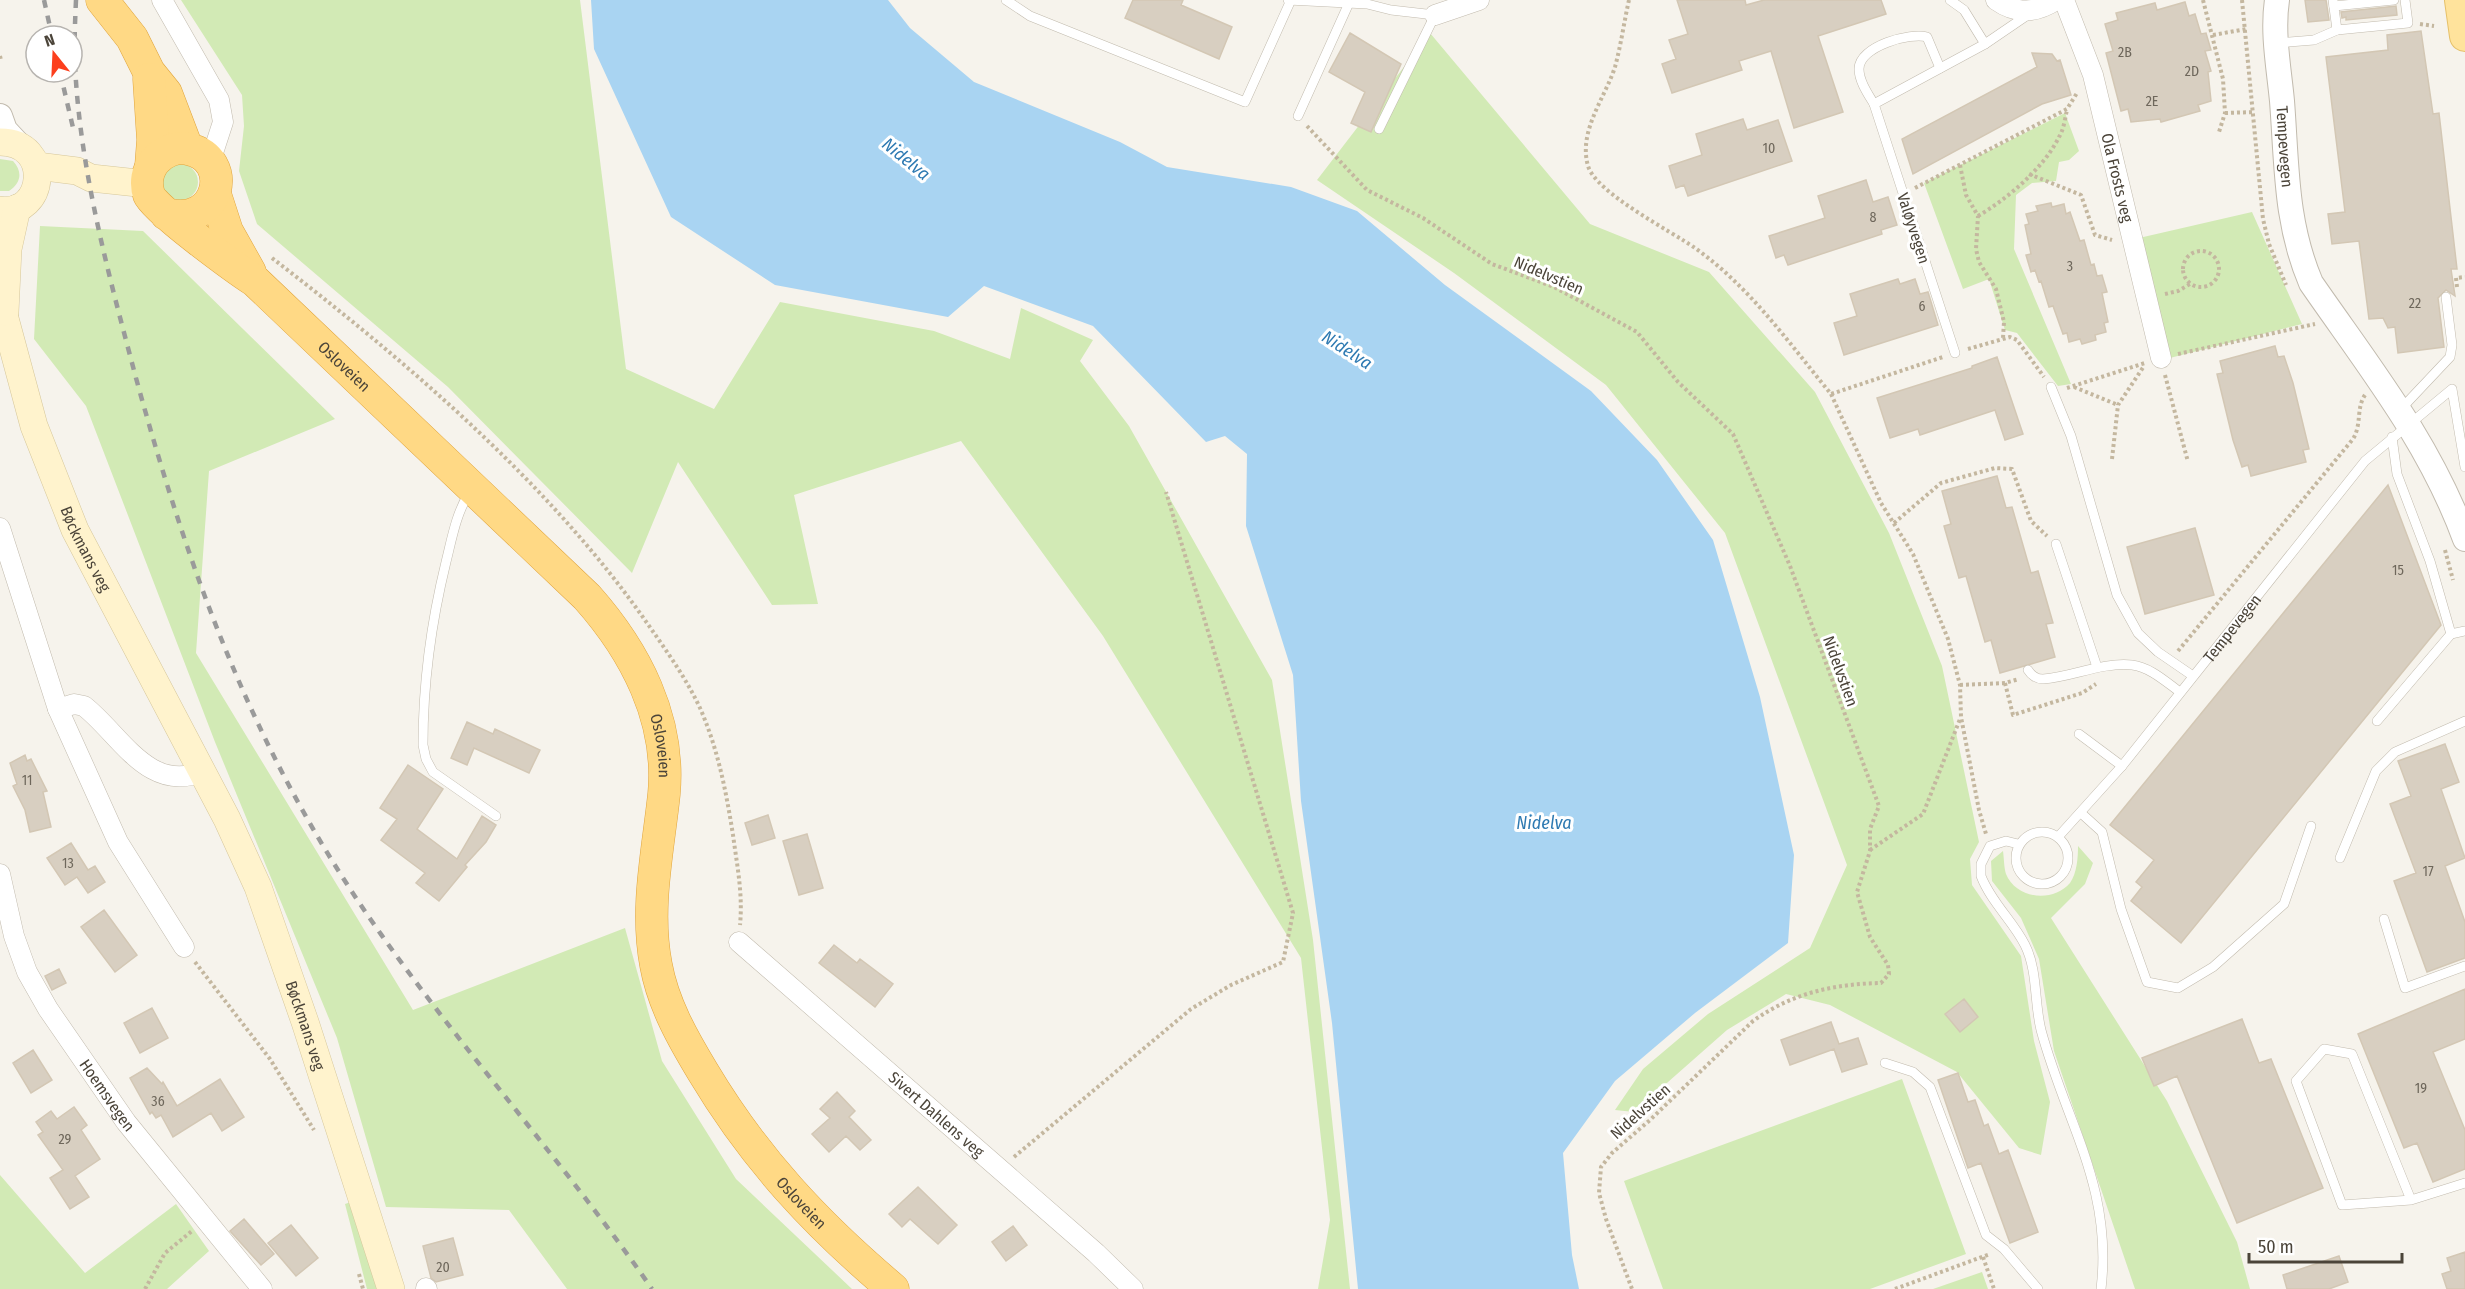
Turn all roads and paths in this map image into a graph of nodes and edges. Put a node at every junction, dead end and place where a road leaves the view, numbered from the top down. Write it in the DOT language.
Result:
graph roads {
  1 [pos="102,0"];
  2 [pos="162,0"];
  3 [pos="1006,0"];
  4 [pos="1290,0"];
  5 [pos="1479,0"];
  6 [pos="1629,0"];
  7 [pos="1950,0"];
  8 [pos="1996,0"];
  9 [pos="2056,0"];
  10 [pos="2064,0"];
  11 [pos="2203,0"];
  12 [pos="2394,0"];
  13 [pos="2405,0"];
  14 [pos="2460,0"];
  15 [pos="1368,2"];
  16 [pos="1349,3"];
  17 [pos="2334,3"];
  18 [pos="2274,4"];
  19 [pos="2034,11"];
  20 [pos="1435,15"];
  21 [pos="2246,29"];
  22 [pos="2337,30"];
  23 [pos="2213,35"];
  24 [pos="2465,36"];
  25 [pos="2277,43"];
  26 [pos="1985,44"];
  27 [pos="1940,68"];
  28 [pos="149,72"];
  29 [pos="2093,75"];
  30 [pos="1874,104"];
  31 [pos="2067,109"];
  32 [pos="2225,112"];
  33 [pos="2254,112"];
  34 [pos="0,116"];
  35 [pos="1298,116"];
  36 [pos="1379,129"];
  37 [pos="2219,132"];
  38 [pos="9,143"];
  39 [pos="198,155"];
  40 [pos="1960,165"];
  41 [pos="2029,174"];
  42 [pos="149,175"];
  43 [pos="23,194"];
  44 [pos="215,194"];
  45 [pos="1903,195"];
  46 [pos="166,214"];
  47 [pos="1978,216"];
  48 [pos="2134,246"];
  49 [pos="255,281"];
  50 [pos="2190,284"];
  51 [pos="2446,297"];
  52 [pos="2146,299"];
  53 [pos="2,306"];
  54 [pos="2316,323"];
  55 [pos="2003,338"];
  56 [pos="1955,353"];
  57 [pos="2153,361"];
  58 [pos="2073,386"];
  59 [pos="2051,387"];
  60 [pos="1831,394"];
  61 [pos="2366,394"];
  62 [pos="2118,405"];
  63 [pos="2401,424"];
  64 [pos="2112,459"];
  65 [pos="2188,462"];
  66 [pos="2465,467"];
  67 [pos="472,488"];
  68 [pos="1166,492"];
  69 [pos="1894,524"];
  70 [pos="0,528"];
  71 [pos="2465,539"];
  72 [pos="2056,544"];
  73 [pos="2465,631"];
  74 [pos="2451,634"];
  75 [pos="2170,660"];
  76 [pos="2097,667"];
  77 [pos="2030,672"];
  78 [pos="2193,676"];
  79 [pos="2005,683"];
  80 [pos="1960,685"];
  81 [pos="2180,692"];
  82 [pos="58,709"];
  83 [pos="1961,717"];
  84 [pos="2377,721"];
  85 [pos="2465,722"];
  86 [pos="2079,734"];
  87 [pos="2122,766"];
  88 [pos="203,771"];
  89 [pos="2081,813"];
  90 [pos="496,816"];
  91 [pos="2311,826"];
  92 [pos="2058,837"];
  93 [pos="2018,844"];
  94 [pos="1990,846"];
  95 [pos="1870,851"];
  96 [pos="2340,858"];
  97 [pos="0,874"];
  98 [pos="2384,919"];
  99 [pos="739,942"];
  100 [pos="184,947"];
  101 [pos="2465,966"];
  102 [pos="1885,1063"];
  103 [pos="318,1137"];
  104 [pos="1002,1172"];
  105 [pos="2465,1183"];
  106 [pos="2410,1200"];
  107 [pos="204,1220"];
  108 [pos="2004,1249"];
  109 [pos="1983,1257"];
  110 [pos="357,1266"];
  111 [pos="145,1289"];
  112 [pos="262,1289"];
  113 [pos="363,1289"];
  114 [pos="391,1289"];
  115 [pos="893,1289"];
  116 [pos="1133,1289"];
  117 [pos="1632,1289"];
  118 [pos="1895,1289"];
  119 [pos="1994,1289"];
  120 [pos="2038,1289"];
  121 [pos="2101,1289"];
  1 -- 28 [label="highway"];
  2 -- 39 [label="street"];
  3 -- 4 [label="lane"];
  4 -- 16 [label="lane"];
  5 -- 20 [label="street"];
  6 -- 60 [label="path"];
  7 -- 26 [label="lane"];
  8 -- 19 [label="street"];
  9 -- 19 [label="street"];
  10 -- 29 [label="street, Ola Frosts veg"];
  11 -- 23 [label="path"];
  12 -- 17 [label="lane"];
  13 -- 22 [label="lane"];
  14 -- 24 [label="main road"];
  15 -- 16 [label="lane"];
  15 -- 20 [label="lane"];
  16 -- 35 [label="lane"];
  17 -- 22 [label="lane"];
  18 -- 25 [label="street, Tempevegen"];
  19 -- 26 [label="lane"];
  20 -- 36 [label="lane"];
  21 -- 23 [label="path"];
  22 -- 25 [label="lane"];
  23 -- 32 [label="path"];
  25 -- 63 [label="street, Tempevegen"];
  26 -- 27 [label="lane"];
  27 -- 30 [label="lane"];
  27 -- 30 [label="lane, Valøyvegen"];
  28 -- 39 [label="highway"];
  28 -- 42 [label="highway"];
  29 -- 31 [label="path"];
  29 -- 48 [label="street, Ola Frosts veg"];
  30 -- 45 [label="lane, Valøyvegen"];
  31 -- 40 [label="path"];
  31 -- 41 [label="path"];
  32 -- 33 [label="path"];
  32 -- 37 [label="path"];
  34 -- 38 [label="street"];
  35 -- 95 [label="path, Nidelvstien"];
  38 -- 43 [label="main road"];
  39 -- 42 [label="highway"];
  39 -- 44 [label="highway"];
  40 -- 45 [label="path"];
  40 -- 47 [label="path"];
  41 -- 47 [label="path"];
  41 -- 48 [label="path"];
  42 -- 43 [label="main road"];
  42 -- 46 [label="highway"];
  43 -- 53 [label="main road, Bøckmans veg"];
  44 -- 46 [label="highway"];
  44 -- 49 [label="highway, Osloveien"];
  45 -- 56 [label="lane, Valøyvegen"];
  46 -- 49 [label="highway, Osloveien"];
  47 -- 55 [label="path"];
  48 -- 52 [label="street, Ola Frosts veg"];
  49 -- 67 [label="highway, Osloveien"];
  50 -- 50 [label="path"];
  50 -- 52 [label="path"];
  51 -- 63 [label="lane"];
  52 -- 57 [label="street, Ola Frosts veg"];
  53 -- 88 [label="main road, Bøckmans veg"];
  54 -- 57 [label="path"];
  55 -- 56 [label="path"];
  55 -- 59 [label="path"];
  56 -- 60 [label="path"];
  57 -- 58 [label="path"];
  57 -- 62 [label="path"];
  57 -- 65 [label="path"];
  58 -- 59 [label="path"];
  58 -- 62 [label="path"];
  59 -- 75 [label="lane"];
  60 -- 69 [label="path"];
  61 -- 75 [label="path"];
  62 -- 64 [label="path"];
  63 -- 66 [label="lane"];
  63 -- 71 [label="street, Tempevegen"];
  63 -- 74 [label="lane"];
  63 -- 78 [label="lane, Tempevegen"];
  67 -- 90 [label="lane"];
  67 -- 115 [label="highway, Osloveien"];
  68 -- 104 [label="path"];
  69 -- 72 [label="path"];
  69 -- 80 [label="path"];
  70 -- 82 [label="street"];
  72 -- 76 [label="lane"];
  73 -- 74 [label="lane"];
  74 -- 84 [label="lane"];
  75 -- 78 [label="lane"];
  76 -- 77 [label="lane"];
  76 -- 79 [label="path"];
  76 -- 81 [label="lane"];
  77 -- 79 [label="path"];
  78 -- 81 [label="lane, Tempevegen"];
  79 -- 80 [label="path"];
  80 -- 83 [label="path"];
  81 -- 87 [label="lane, Tempevegen"];
  82 -- 88 [label="street"];
  82 -- 100 [label="street"];
  83 -- 94 [label="path"];
  83 -- 95 [label="path"];
  85 -- 96 [label="lane"];
  86 -- 87 [label="lane"];
  87 -- 89 [label="lane, Tempevegen"];
  88 -- 114 [label="main road, Bøckmans veg"];
  89 -- 91 [label="lane"];
  89 -- 92 [label="lane, Tempevegen"];
  92 -- 93 [label="lane"];
  92 -- 93 [label="lane"];
  93 -- 94 [label="lane"];
  94 -- 121 [label="lane"];
  95 -- 117 [label="path, Nidelvstien"];
  97 -- 107 [label="street, Hoemsvegen"];
  98 -- 101 [label="lane"];
  99 -- 104 [label="street, Sivert Dahlens veg"];
  100 -- 103 [label="path"];
  102 -- 108 [label="lane"];
  104 -- 116 [label="street, Sivert Dahlens veg"];
  105 -- 106 [label="lane"];
  106 -- 106 [label="lane"];
  107 -- 111 [label="path"];
  107 -- 112 [label="street, Hoemsvegen"];
  108 -- 109 [label="path"];
  108 -- 120 [label="lane"];
  109 -- 118 [label="path"];
  109 -- 119 [label="path"];
  110 -- 113 [label="path"];
}
